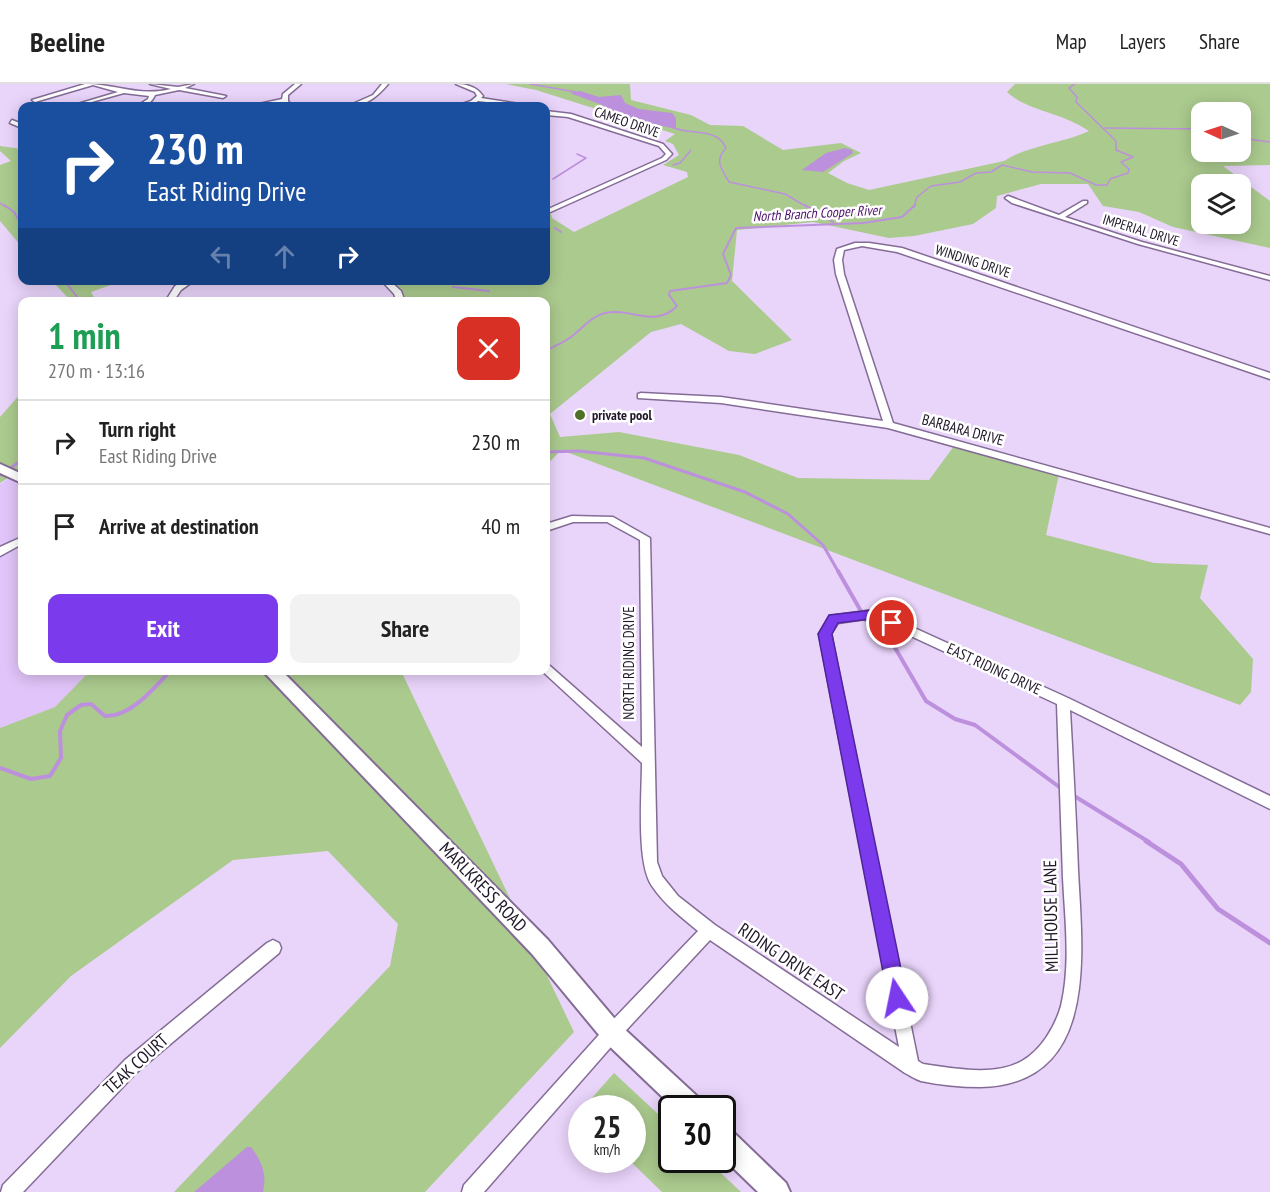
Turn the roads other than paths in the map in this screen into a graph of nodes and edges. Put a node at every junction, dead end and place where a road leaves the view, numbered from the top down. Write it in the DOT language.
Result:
graph roads {
  1 [pos="92,84"];
  2 [pos="153,84"];
  3 [pos="191,84"];
  4 [pos="298,84"];
  5 [pos="385,84"];
  6 [pos="459,84"];
  7 [pos="178,89"];
  8 [pos="123,92"];
  9 [pos="153,95"];
  10 [pos="223,96"];
  11 [pos="478,99"];
  12 [pos="35,100"];
  13 [pos="284,100"];
  14 [pos="87,102"];
  15 [pos="146,102"];
  16 [pos="273,102"];
  17 [pos="361,102"];
  18 [pos="469,102"];
  19 [pos="500,102"];
  20 [pos="550,113"];
  21 [pos="12,122"];
  22 [pos="18,124"];
  23 [pos="1008,198"];
  24 [pos="1085,202"];
  25 [pos="550,210"];
  26 [pos="1060,217"];
  27 [pos="1270,278"];
  28 [pos="183,285"];
  29 [pos="390,285"];
  30 [pos="172,297"];
  31 [pos="400,297"];
  32 [pos="1270,376"];
  33 [pos="641,396"];
  34 [pos="889,425"];
  35 [pos="0,469"];
  36 [pos="18,477"];
  37 [pos="550,527"];
  38 [pos="1270,531"];
  39 [pos="18,542"];
  40 [pos="0,552"];
  41 [pos="550,673"];
  42 [pos="275,675"];
  43 [pos="1063,701"];
  44 [pos="646,759"];
  45 [pos="1270,803"];
  46 [pos="709,930"];
  47 [pos="273,948"];
  48 [pos="612,1033"];
  49 [pos="911,1067"];
  50 [pos="677,1095"];
  51 [pos="736,1153"];
  52 [pos="10,1192"];
  53 [pos="471,1192"];
  54 [pos="777,1192"];
  1 -- 8 [label="street"];
  1 -- 12 [label="street"];
  2 -- 7 [label="street"];
  3 -- 7 [label="street"];
  4 -- 13 [label="street"];
  5 -- 17 [label="street"];
  6 -- 11 [label="street"];
  7 -- 9 [label="street"];
  7 -- 10 [label="street"];
  8 -- 9 [label="street"];
  8 -- 14 [label="street"];
  9 -- 15 [label="street"];
  11 -- 18 [label="street"];
  11 -- 19 [label="street"];
  13 -- 16 [label="street"];
  20 -- 25 [label="street, CAMEO DRIVE"];
  21 -- 22 [label="street"];
  23 -- 26 [label="street, IMPERIAL DRIVE"];
  24 -- 26 [label="street"];
  26 -- 27 [label="street, IMPERIAL DRIVE"];
  28 -- 30 [label="street"];
  29 -- 31 [label="street"];
  32 -- 34 [label="street, WINDING DRIVE"];
  33 -- 34 [label="street, BARBARA DRIVE"];
  34 -- 38 [label="street, BARBARA DRIVE"];
  35 -- 36 [label="street"];
  37 -- 44 [label="street, NORTH RIDING DRIVE"];
  39 -- 40 [label="street"];
  41 -- 44 [label="street, NORTH RIDING DRIVE"];
  42 -- 48 [label="street, MARLKRESS ROAD"];
  43 -- 45 [label="street, EAST RIDING DRIVE"];
  43 -- 49 [label="street, MILLHOUSE LANE"];
  43 -- 49 [label="street, EAST RIDING DRIVE"];
  44 -- 46 [label="street, RIDING DRIVE EAST"];
  46 -- 48 [label="street"];
  46 -- 49 [label="street, RIDING DRIVE EAST"];
  47 -- 52 [label="street, TEAK COURT"];
  48 -- 50 [label="street, MARLKRESS ROAD"];
  48 -- 53 [label="street"];
  51 -- 54 [label="street"];
}
